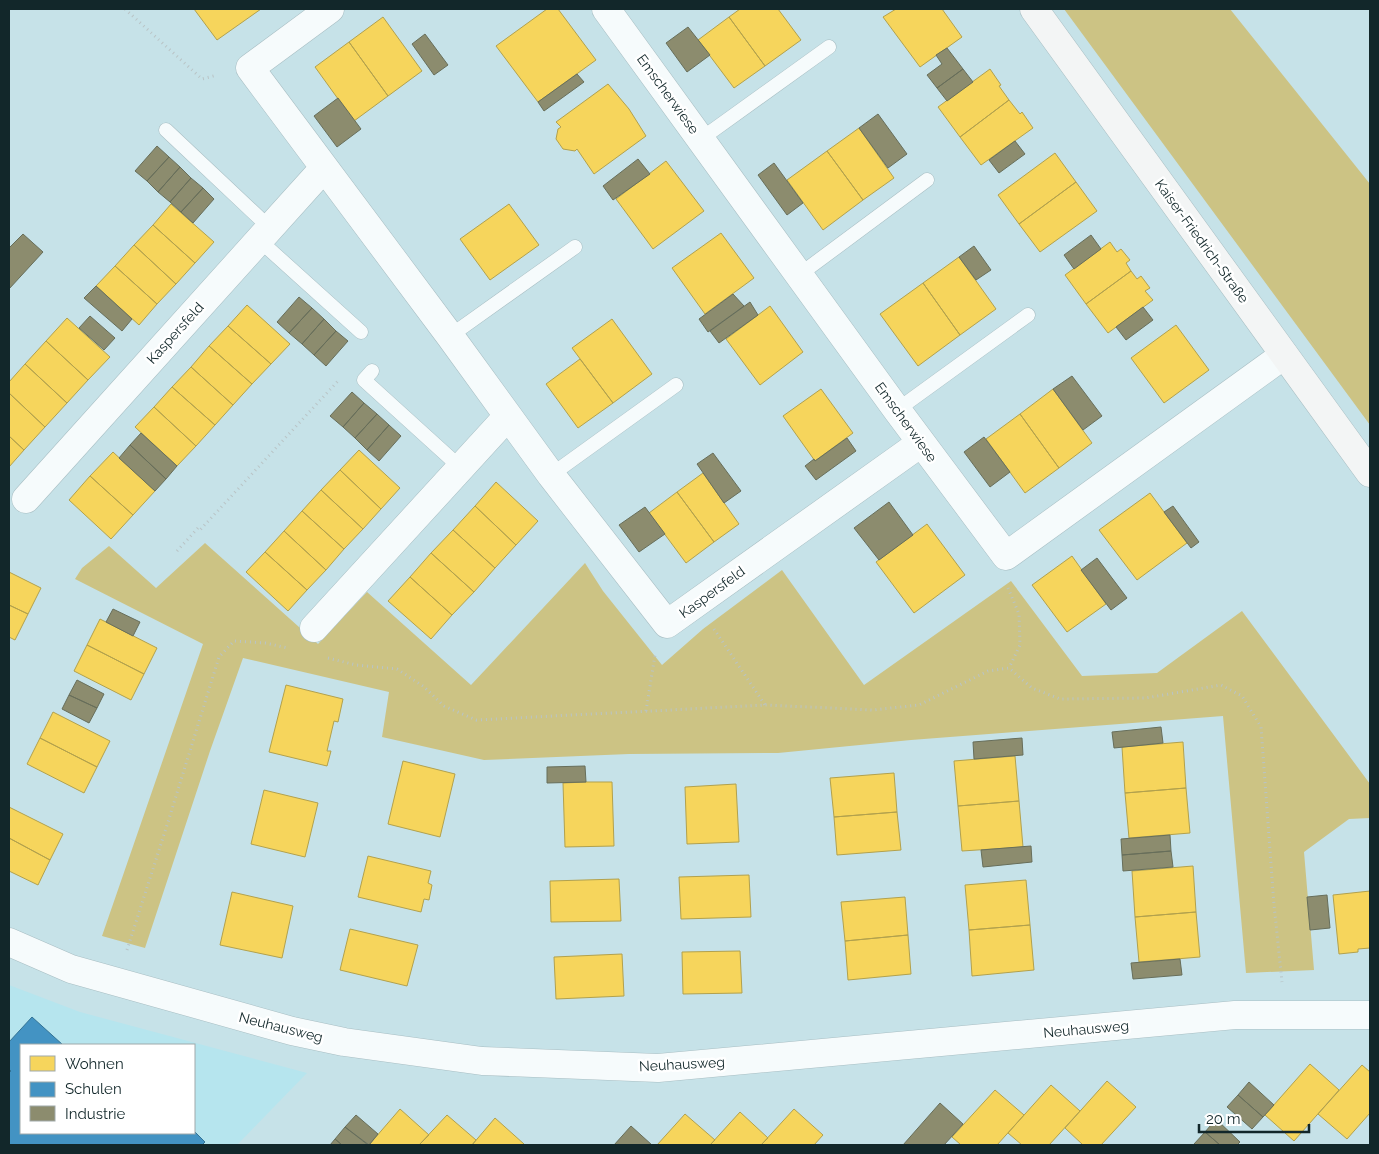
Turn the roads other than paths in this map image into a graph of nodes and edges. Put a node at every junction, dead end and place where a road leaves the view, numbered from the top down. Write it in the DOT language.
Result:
graph roads {
  1 [pos="330,9"];
  2 [pos="606,9"];
  3 [pos="1034,9"];
  4 [pos="829,47"];
  5 [pos="166,130"];
  6 [pos="701,139"];
  7 [pos="324,168"];
  8 [pos="927,180"];
  9 [pos="265,234"];
  10 [pos="574,247"];
  11 [pos="799,275"];
  12 [pos="1028,315"];
  13 [pos="361,332"];
  14 [pos="450,336"];
  15 [pos="1284,355"];
  16 [pos="372,371"];
  17 [pos="676,385"];
  18 [pos="896,410"];
  19 [pos="508,416"];
  20 [pos="921,443"];
  21 [pos="460,468"];
  22 [pos="1370,473"];
  23 [pos="551,475"];
  24 [pos="26,499"];
  25 [pos="314,628"];
  26 [pos="9,942"];
  27 [pos="1370,1016"];
  1 -- 7 [label="street, Kaspersfeld"];
  2 -- 6 [label="street, Emscherwiese"];
  3 -- 15 [label="main road, Kaiser-Friedrich-Straße"];
  4 -- 6 [label="lane"];
  5 -- 9 [label="lane"];
  6 -- 11 [label="street, Emscherwiese"];
  7 -- 9 [label="street, Kaspersfeld"];
  7 -- 14 [label="street, Kaspersfeld"];
  8 -- 11 [label="lane"];
  9 -- 13 [label="lane"];
  9 -- 24 [label="street, Kaspersfeld"];
  10 -- 14 [label="lane"];
  11 -- 18 [label="street, Emscherwiese"];
  12 -- 18 [label="lane"];
  14 -- 19 [label="street, Kaspersfeld"];
  15 -- 20 [label="street, Emscherwiese"];
  15 -- 22 [label="main road, Kaiser-Friedrich-Straße"];
  16 -- 21 [label="lane"];
  17 -- 23 [label="lane"];
  18 -- 20 [label="street, Emscherwiese"];
  19 -- 21 [label="street"];
  19 -- 23 [label="street, Kaspersfeld"];
  20 -- 23 [label="street, Kaspersfeld"];
  21 -- 25 [label="street"];
  26 -- 27 [label="street, Neuhausweg"];
}
